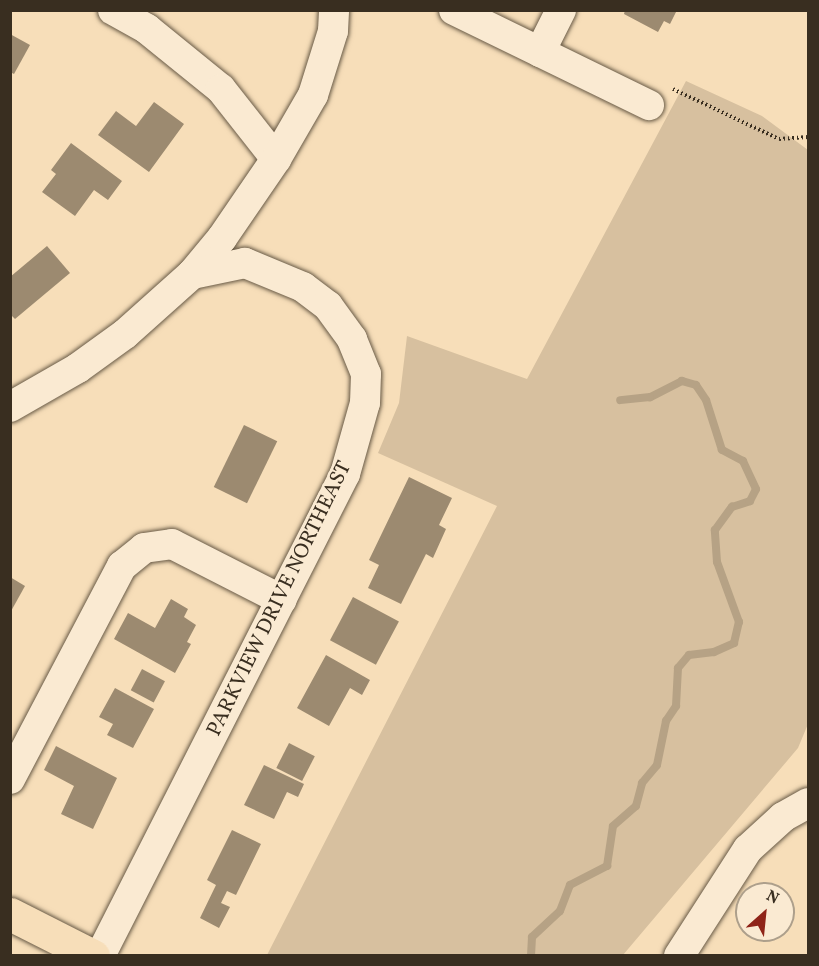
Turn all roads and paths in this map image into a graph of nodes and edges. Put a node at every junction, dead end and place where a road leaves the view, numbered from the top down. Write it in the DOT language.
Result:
graph roads {
  1 [pos="112,10"];
  2 [pos="334,10"];
  3 [pos="454,10"];
  4 [pos="561,10"];
  5 [pos="540,52"];
  6 [pos="661,97"];
  7 [pos="808,136"];
  8 [pos="276,159"];
  9 [pos="192,274"];
  10 [pos="10,407"];
  11 [pos="282,600"];
  12 [pos="10,779"];
  13 [pos="808,802"];
  14 [pos="10,914"];
  15 [pos="93,956"];
  16 [pos="100,956"];
  17 [pos="679,956"];
  1 -- 8 [label="street"];
  2 -- 8 [label="street"];
  3 -- 5 [label="street"];
  4 -- 5 [label="street"];
  5 -- 6 [label="street"];
  6 -- 7 [label="path"];
  8 -- 9 [label="street"];
  9 -- 10 [label="street"];
  9 -- 11 [label="street, PARKVIEW DRIVE NORTHEAST"];
  11 -- 12 [label="street"];
  11 -- 16 [label="street, PARKVIEW DRIVE NORTHEAST"];
  13 -- 17 [label="street"];
  14 -- 15 [label="main road"];
}
